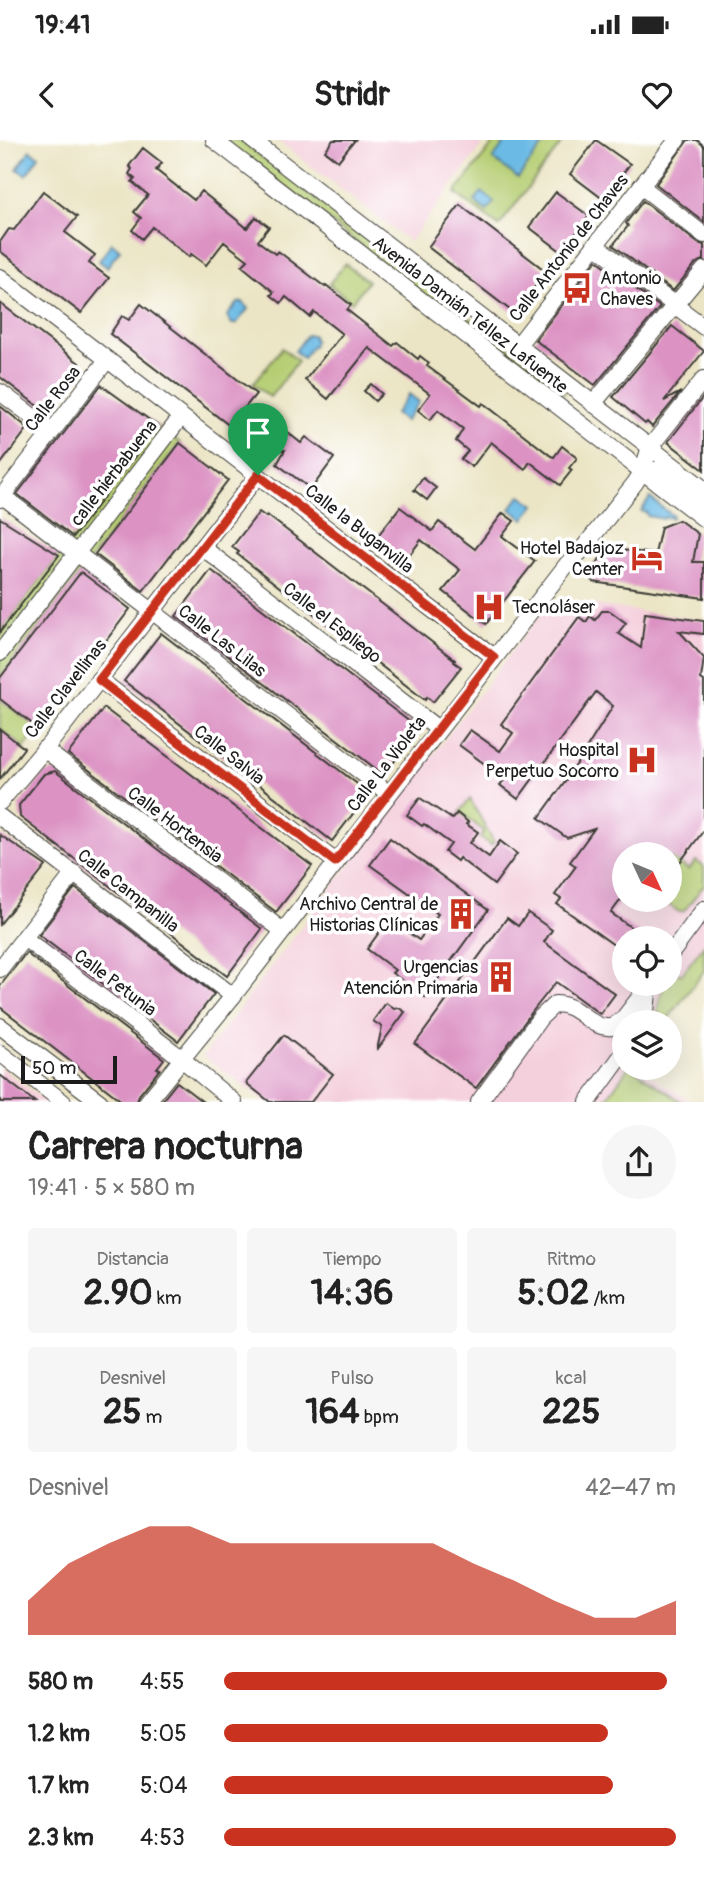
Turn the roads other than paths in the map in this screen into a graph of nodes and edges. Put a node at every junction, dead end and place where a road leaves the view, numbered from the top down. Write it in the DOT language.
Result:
graph roads {
  1 [pos="214,140"];
  2 [pos="252,140"];
  3 [pos="677,140"];
  4 [pos="641,186"];
  5 [pos="704,235"];
  6 [pos="595,245"];
  7 [pos="704,270"];
  8 [pos="0,277"];
  9 [pos="676,306"];
  10 [pos="704,327"];
  11 [pos="518,345"];
  12 [pos="107,360"];
  13 [pos="704,379"];
  14 [pos="0,391"];
  15 [pos="542,394"];
  16 [pos="593,404"];
  17 [pos="181,416"];
  18 [pos="52,431"];
  19 [pos="650,447"];
  20 [pos="642,472"];
  21 [pos="258,475"];
  22 [pos="704,489"];
  23 [pos="1,496"];
  24 [pos="704,502"];
  25 [pos="704,519"];
  26 [pos="202,547"];
  27 [pos="77,553"];
  28 [pos="157,605"];
  29 [pos="0,653"];
  30 [pos="494,657"];
  31 [pos="99,680"];
  32 [pos="438,729"];
  33 [pos="44,749"];
  34 [pos="388,793"];
  35 [pos="0,802"];
  36 [pos="0,817"];
  37 [pos="335,862"];
  38 [pos="74,873"];
  39 [pos="704,909"];
  40 [pos="283,931"];
  41 [pos="24,937"];
  42 [pos="682,939"];
  43 [pos="0,969"];
  44 [pos="233,996"];
  45 [pos="640,996"];
  46 [pos="0,1026"];
  47 [pos="0,1053"];
  48 [pos="181,1059"];
  49 [pos="612,1069"];
  50 [pos="63,1102"];
  51 [pos="100,1102"];
  52 [pos="146,1102"];
  53 [pos="234,1102"];
  54 [pos="479,1102"];
  55 [pos="588,1102"];
  1 -- 15 [label="street, Avenida Damián Téllez Lafuente"];
  2 -- 11 [label="street, Avenida Damián Téllez Lafuente"];
  3 -- 4 [label="street, Calle Antonio de Chaves"];
  4 -- 5 [label="street"];
  4 -- 6 [label="street, Calle Antonio de Chaves"];
  6 -- 9 [label="street"];
  6 -- 11 [label="street, Calle Antonio de Chaves"];
  7 -- 9 [label="street"];
  8 -- 12 [label="street, Calle la Buganvilla"];
  9 -- 10 [label="street"];
  9 -- 16 [label="street"];
  11 -- 16 [label="street, Avenida Damián Téllez Lafuente"];
  12 -- 17 [label="street, Calle la Buganvilla"];
  12 -- 18 [label="street, Calle Rosa"];
  13 -- 19 [label="street"];
  14 -- 18 [label="street"];
  15 -- 19 [label="street"];
  15 -- 20 [label="street, Avenida Damián Téllez Lafuente"];
  16 -- 19 [label="street, Avenida Damián Téllez Lafuente"];
  17 -- 21 [label="street, Calle la Buganvilla"];
  17 -- 27 [label="street, calle hierbabuena"];
  18 -- 23 [label="street, Calle Rosa"];
  19 -- 20 [label="street, Calle La Violeta"];
  19 -- 22 [label="street, Avenida Damián Téllez Lafuente"];
  20 -- 24 [label="street"];
  20 -- 25 [label="street, Avenida Damián Téllez Lafuente"];
  20 -- 30 [label="street, Calle La Violeta"];
  21 -- 26 [label="street, Calle Clavellinas"];
  21 -- 30 [label="street, Calle la Buganvilla"];
  23 -- 27 [label="street, Calle Las Lilas"];
  26 -- 28 [label="street, Calle Clavellinas"];
  26 -- 32 [label="street, Calle el Espliego"];
  27 -- 28 [label="street, Calle Las Lilas"];
  27 -- 29 [label="street, calle hierbabuena"];
  28 -- 31 [label="street, Calle Clavellinas"];
  28 -- 34 [label="street, Calle Las Lilas"];
  30 -- 32 [label="street, Calle La Violeta"];
  31 -- 33 [label="street, Calle Clavellinas"];
  31 -- 37 [label="street, Calle Salvia"];
  32 -- 34 [label="street, Calle La Violeta"];
  33 -- 35 [label="street, Calle Clavellinas"];
  33 -- 40 [label="street, Calle Hortensia"];
  34 -- 37 [label="street, Calle La Violeta"];
  36 -- 38 [label="street, Calle Campanilla"];
  37 -- 40 [label="street, Calle La Violeta"];
  38 -- 41 [label="street"];
  38 -- 44 [label="street, Calle Campanilla"];
  39 -- 42 [label="street"];
  40 -- 44 [label="street, Calle La Violeta"];
  41 -- 43 [label="street"];
  41 -- 48 [label="street, Calle Petunia"];
  44 -- 48 [label="street, Calle La Violeta"];
  45 -- 54 [label="street"];
  46 -- 51 [label="street"];
  47 -- 50 [label="street"];
  48 -- 52 [label="street, Calle La Violeta"];
  48 -- 53 [label="street, Calle Petunia"];
  49 -- 55 [label="street"];
}
